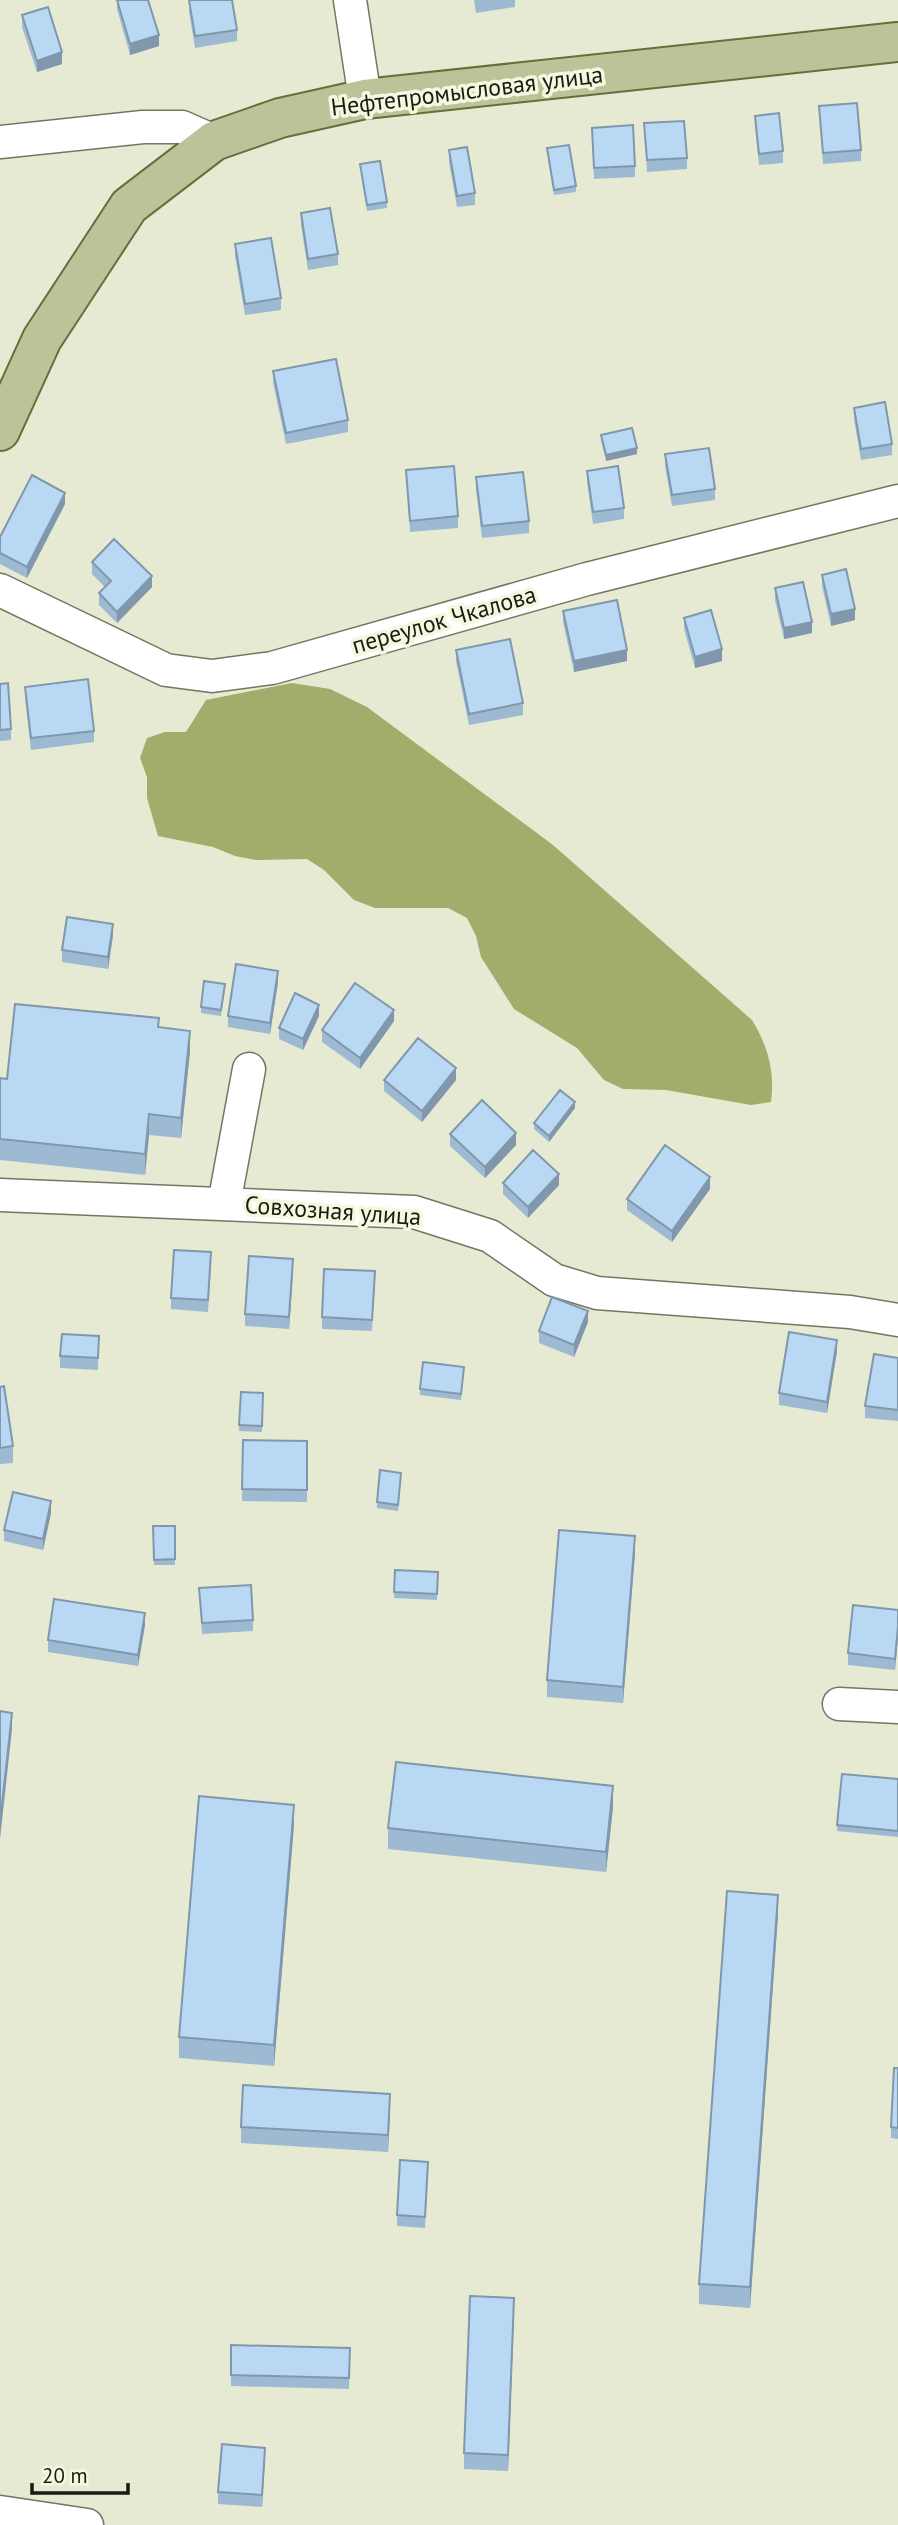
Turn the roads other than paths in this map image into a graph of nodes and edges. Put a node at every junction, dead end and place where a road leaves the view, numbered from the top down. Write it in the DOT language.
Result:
graph roads {
  1 [pos="350,0"];
  2 [pos="898,42"];
  3 [pos="365,99"];
  4 [pos="214,141"];
  5 [pos="0,142"];
  6 [pos="1,427"];
  7 [pos="898,501"];
  8 [pos="0,590"];
  9 [pos="249,1069"];
  10 [pos="0,1195"];
  11 [pos="224,1204"];
  12 [pos="898,1320"];
  13 [pos="839,1703"];
  14 [pos="898,1707"];
  15 [pos="0,2512"];
  16 [pos="87,2525"];
  1 -- 3 [label="street"];
  2 -- 3 [label="main road, Нефтепромысловая улица"];
  3 -- 4 [label="main road, Нефтепромысловая улица"];
  4 -- 5 [label="street"];
  4 -- 6 [label="main road, Нефтепромысловая улица"];
  7 -- 8 [label="street, переулок Чкалова"];
  9 -- 11 [label="street"];
  10 -- 11 [label="street, Совхозная улица"];
  11 -- 12 [label="street, Совхозная улица"];
  13 -- 14 [label="street"];
  15 -- 16 [label="street"];
}
